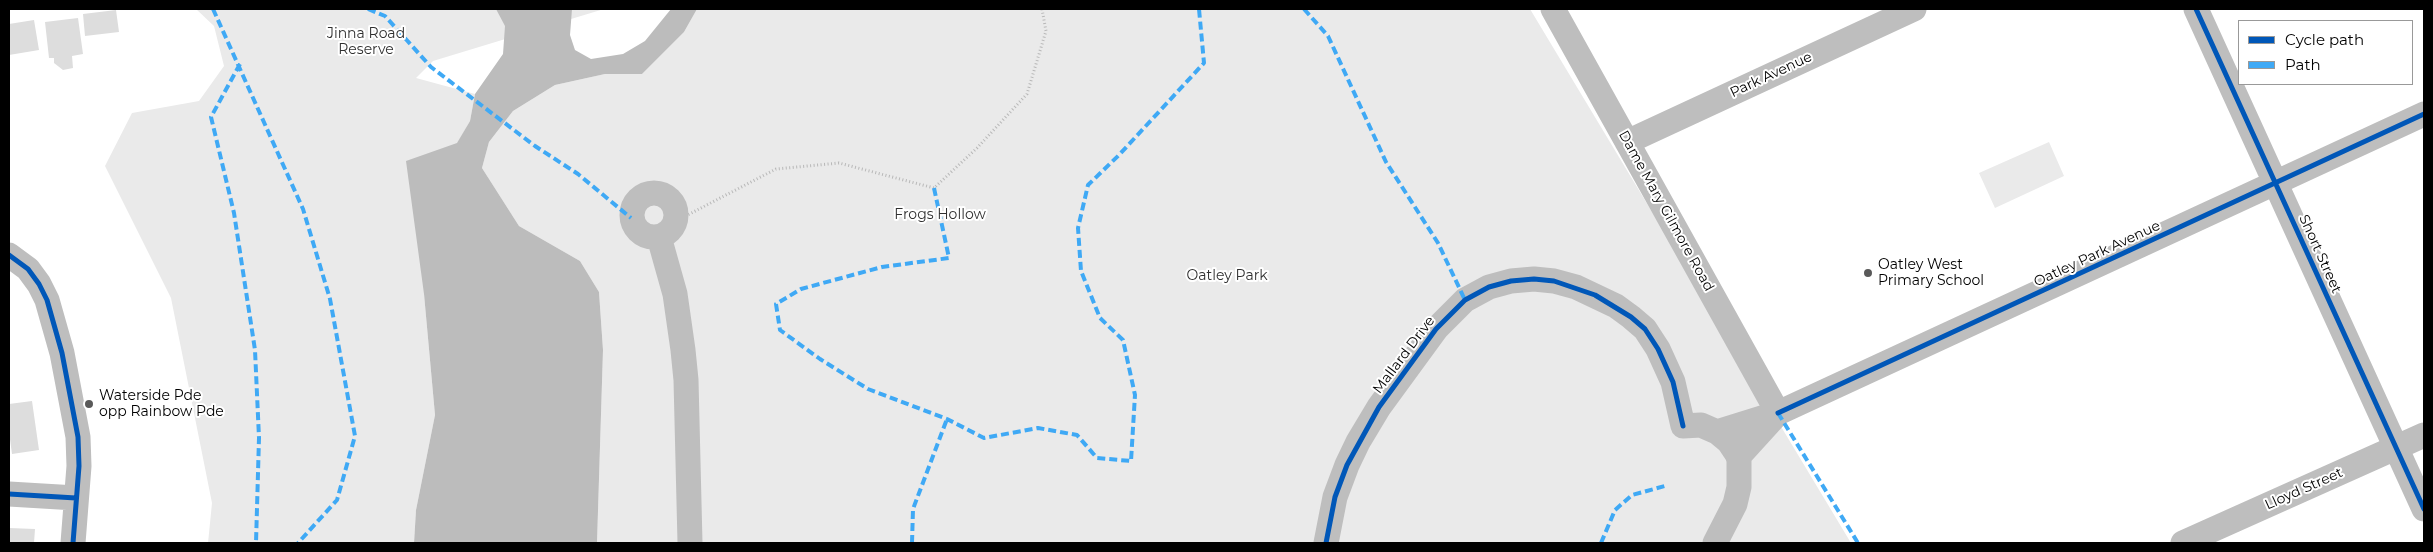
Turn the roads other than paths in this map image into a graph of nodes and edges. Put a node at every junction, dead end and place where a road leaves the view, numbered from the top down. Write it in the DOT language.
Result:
graph roads {
  1 [pos="1553,9"];
  2 [pos="1914,9"];
  3 [pos="2196,9"];
  4 [pos="2424,114"];
  5 [pos="1627,142"];
  6 [pos="2276,184"];
  7 [pos="667,229"];
  8 [pos="9,255"];
  9 [pos="1778,413"];
  10 [pos="1716,432"];
  11 [pos="2424,435"];
  12 [pos="2395,449"];
  13 [pos="1738,457"];
  14 [pos="9,494"];
  15 [pos="76,498"];
  16 [pos="2424,509"];
  17 [pos="73,543"];
  18 [pos="690,543"];
  19 [pos="1326,543"];
  20 [pos="1715,543"];
  21 [pos="2183,543"];
  1 -- 5 [label="street, Dame Mary Gilmore Road"];
  2 -- 5 [label="street, Park Avenue"];
  3 -- 6 [label="street, Short Street"];
  4 -- 6 [label="street, Oatley Park Avenue"];
  5 -- 9 [label="street, Dame Mary Gilmore Road"];
  6 -- 9 [label="street, Oatley Park Avenue"];
  6 -- 12 [label="street, Short Street"];
  7 -- 18 [label="street"];
  8 -- 15 [label="street"];
  9 -- 10 [label="street"];
  9 -- 13 [label="street"];
  10 -- 13 [label="street"];
  10 -- 19 [label="street, Mallard Drive"];
  11 -- 12 [label="street, Lloyd Street"];
  12 -- 16 [label="street, Short Street"];
  12 -- 21 [label="street, Lloyd Street"];
  13 -- 20 [label="street"];
  14 -- 15 [label="street"];
  15 -- 17 [label="street"];
}
